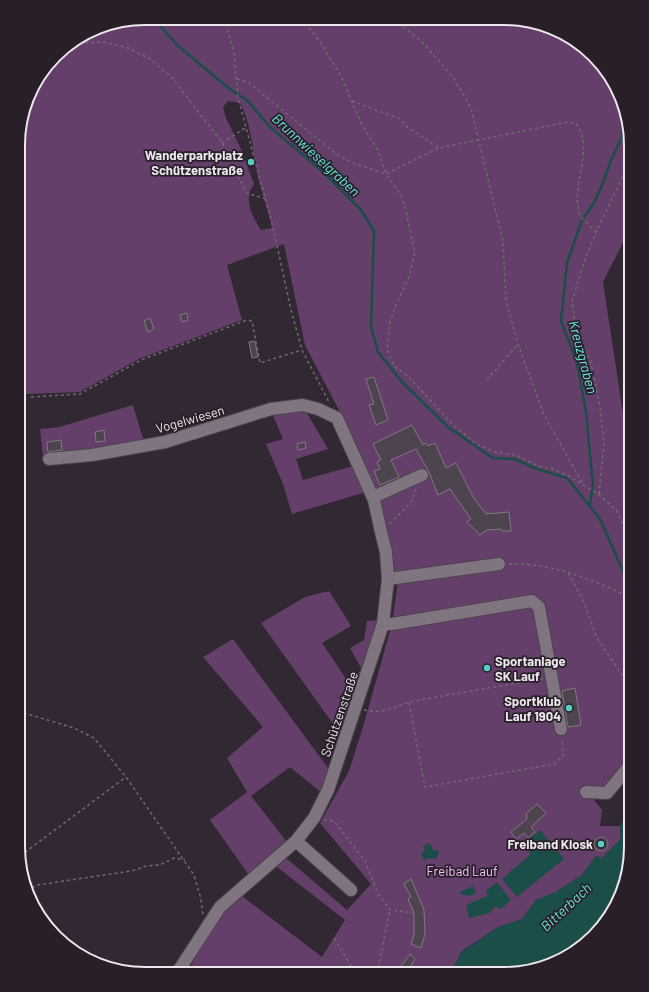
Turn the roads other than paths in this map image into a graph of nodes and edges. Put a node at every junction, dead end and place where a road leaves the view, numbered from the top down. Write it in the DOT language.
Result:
graph roads {
  1 [pos="337,418"];
  2 [pos="49,459"];
  3 [pos="422,475"];
  4 [pos="373,497"];
  5 [pos="500,564"];
  6 [pos="388,579"];
  7 [pos="383,624"];
  8 [pos="561,729"];
  9 [pos="624,773"];
  10 [pos="586,792"];
  11 [pos="296,841"];
  12 [pos="351,890"];
  13 [pos="181,967"];
  1 -- 2 [label="street, Vogelwiesen"];
  1 -- 4 [label="street, Schützenstraße"];
  3 -- 4 [label="street"];
  4 -- 6 [label="street, Schützenstraße"];
  5 -- 6 [label="street"];
  6 -- 7 [label="street, Schützenstraße"];
  7 -- 8 [label="street"];
  7 -- 11 [label="street, Schützenstraße"];
  9 -- 10 [label="street"];
  11 -- 12 [label="street"];
  11 -- 13 [label="street, Schützenstraße"];
}
